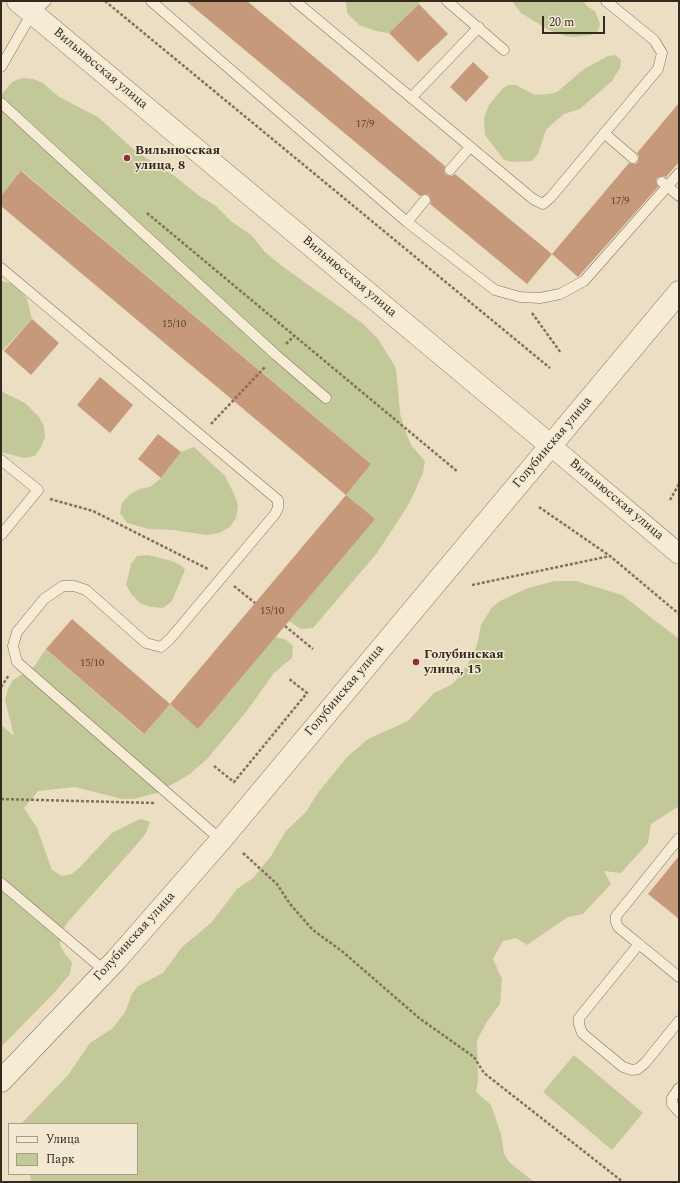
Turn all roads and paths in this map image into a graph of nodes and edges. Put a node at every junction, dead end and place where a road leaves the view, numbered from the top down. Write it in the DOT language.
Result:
graph roads {
  1 [pos="105,1"];
  2 [pos="151,1"];
  3 [pos="295,1"];
  4 [pos="447,1"];
  5 [pos="606,1"];
  6 [pos="32,5"];
  7 [pos="478,27"];
  8 [pos="504,50"];
  9 [pos="1,67"];
  10 [pos="411,98"];
  11 [pos="1,103"];
  12 [pos="604,133"];
  13 [pos="470,147"];
  14 [pos="633,158"];
  15 [pos="450,170"];
  16 [pos="679,173"];
  17 [pos="665,184"];
  18 [pos="679,196"];
  19 [pos="425,200"];
  20 [pos="141,208"];
  21 [pos="407,222"];
  22 [pos="1,268"];
  23 [pos="679,292"];
  24 [pos="520,297"];
  25 [pos="294,336"];
  26 [pos="561,353"];
  27 [pos="276,355"];
  28 [pos="550,368"];
  29 [pos="326,398"];
  30 [pos="200,435"];
  31 [pos="550,445"];
  32 [pos="1,460"];
  33 [pos="458,472"];
  34 [pos="679,484"];
  35 [pos="38,490"];
  36 [pos="670,500"];
  37 [pos="539,507"];
  38 [pos="1,535"];
  39 [pos="679,554"];
  40 [pos="610,556"];
  41 [pos="223,577"];
  42 [pos="472,585"];
  43 [pos="255,603"];
  44 [pos="679,614"];
  45 [pos="285,626"];
  46 [pos="313,649"];
  47 [pos="288,678"];
  48 [pos="214,766"];
  49 [pos="1,799"];
  50 [pos="180,804"];
  51 [pos="679,838"];
  52 [pos="221,840"];
  53 [pos="243,853"];
  54 [pos="1,883"];
  55 [pos="639,944"];
  56 [pos="105,971"];
  57 [pos="679,977"];
  58 [pos="679,1021"];
  59 [pos="1,1081"];
  60 [pos="679,1088"];
  61 [pos="679,1112"];
  62 [pos="623,1182"];
  1 -- 28 [label="path"];
  2 -- 21 [label="lane"];
  3 -- 10 [label="lane"];
  4 -- 7 [label="lane"];
  5 -- 12 [label="lane"];
  6 -- 9 [label="lane"];
  6 -- 31 [label="street, Вильнюсская улица"];
  7 -- 8 [label="lane"];
  7 -- 10 [label="lane"];
  10 -- 13 [label="lane"];
  11 -- 27 [label="lane"];
  12 -- 13 [label="lane"];
  12 -- 14 [label="lane"];
  13 -- 15 [label="lane"];
  16 -- 17 [label="lane"];
  17 -- 18 [label="lane"];
  17 -- 24 [label="lane"];
  19 -- 21 [label="lane"];
  20 -- 25 [label="path"];
  21 -- 24 [label="lane"];
  22 -- 30 [label="lane"];
  23 -- 31 [label="street, Голубинская улица"];
  24 -- 26 [label="path"];
  25 -- 27 [label="path"];
  25 -- 33 [label="path"];
  27 -- 29 [label="lane"];
  27 -- 30 [label="path"];
  30 -- 41 [label="lane"];
  31 -- 39 [label="street, Вильнюсская улица"];
  31 -- 52 [label="street, Голубинская улица"];
  32 -- 35 [label="lane"];
  34 -- 36 [label="path"];
  35 -- 38 [label="lane"];
  35 -- 41 [label="path"];
  37 -- 40 [label="path"];
  40 -- 42 [label="path"];
  40 -- 44 [label="path"];
  41 -- 43 [label="path"];
  41 -- 50 [label="lane"];
  45 -- 46 [label="path"];
  47 -- 48 [label="path"];
  49 -- 50 [label="path"];
  50 -- 52 [label="lane"];
  51 -- 55 [label="lane"];
  52 -- 56 [label="street, Голубинская улица"];
  53 -- 62 [label="path"];
  54 -- 56 [label="lane"];
  55 -- 57 [label="lane"];
  55 -- 58 [label="lane"];
  56 -- 59 [label="street, Голубинская улица"];
  60 -- 61 [label="lane"];
}
